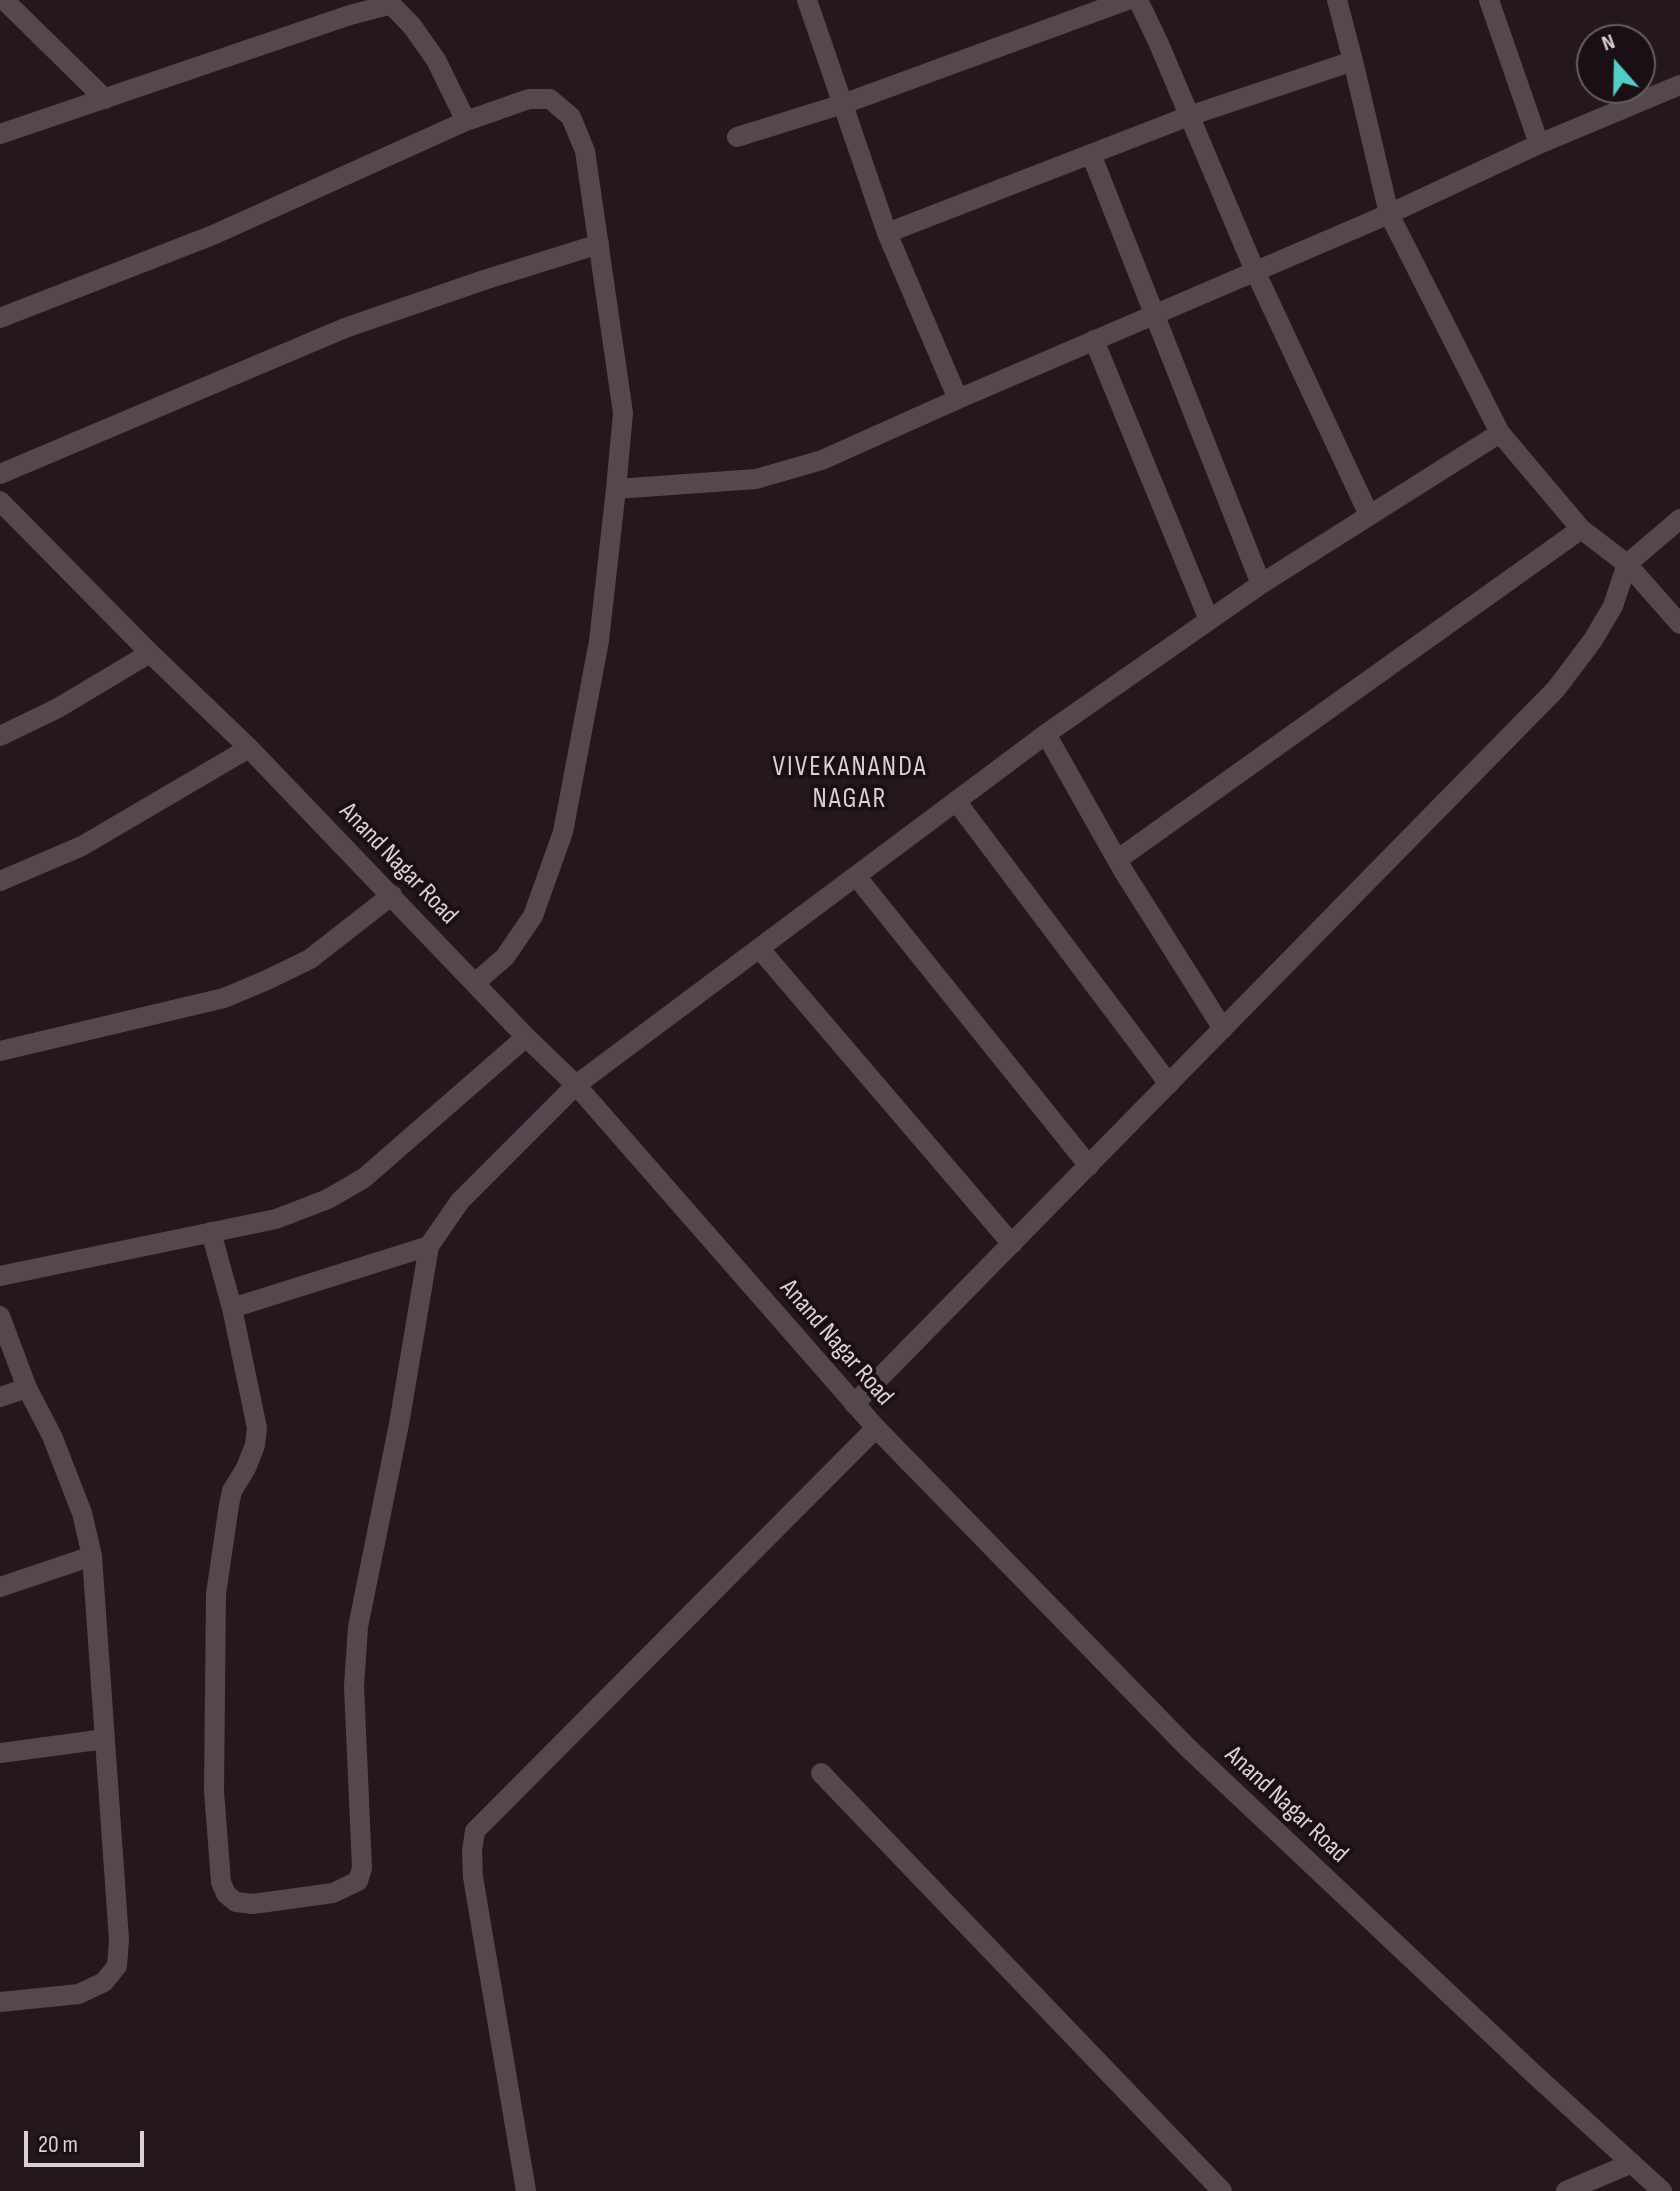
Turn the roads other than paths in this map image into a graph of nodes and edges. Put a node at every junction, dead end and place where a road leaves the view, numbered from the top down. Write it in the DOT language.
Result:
graph roads {
  1 [pos="4,0"];
  2 [pos="807,0"];
  3 [pos="1127,0"];
  4 [pos="1138,0"];
  5 [pos="1337,0"];
  6 [pos="1489,0"];
  7 [pos="389,2"];
  8 [pos="1353,61"];
  9 [pos="1680,85"];
  10 [pos="105,99"];
  11 [pos="843,104"];
  12 [pos="1189,116"];
  13 [pos="466,121"];
  14 [pos="0,134"];
  15 [pos="737,137"];
  16 [pos="1539,144"];
  17 [pos="1091,154"];
  18 [pos="1389,214"];
  19 [pos="887,233"];
  20 [pos="599,244"];
  21 [pos="1255,271"];
  22 [pos="1155,314"];
  23 [pos="0,318"];
  24 [pos="1094,340"];
  25 [pos="958,399"];
  26 [pos="1500,433"];
  27 [pos="0,474"];
  28 [pos="616,489"];
  29 [pos="0,501"];
  30 [pos="1369,515"];
  31 [pos="1680,519"];
  32 [pos="1581,529"];
  33 [pos="1627,564"];
  34 [pos="1261,584"];
  35 [pos="1209,620"];
  36 [pos="1680,624"];
  37 [pos="150,653"];
  38 [pos="1046,734"];
  39 [pos="0,736"];
  40 [pos="249,748"];
  41 [pos="956,801"];
  42 [pos="1117,860"];
  43 [pos="856,876"];
  44 [pos="0,881"];
  45 [pos="392,895"];
  46 [pos="759,948"];
  47 [pos="476,982"];
  48 [pos="1223,1029"];
  49 [pos="526,1037"];
  50 [pos="0,1051"];
  51 [pos="1169,1084"];
  52 [pos="576,1085"];
  53 [pos="1089,1166"];
  54 [pos="211,1232"];
  55 [pos="1012,1244"];
  56 [pos="429,1246"];
  57 [pos="0,1276"];
  58 [pos="232,1308"];
  59 [pos="0,1316"];
  60 [pos="27,1388"];
  61 [pos="0,1397"];
  62 [pos="854,1404"];
  63 [pos="876,1428"];
  64 [pos="92,1556"];
  65 [pos="0,1587"];
  66 [pos="105,1739"];
  67 [pos="0,1753"];
  68 [pos="821,1773"];
  69 [pos="0,2002"];
  70 [pos="1632,2163"];
  71 [pos="526,2191"];
  72 [pos="1222,2191"];
  73 [pos="1566,2191"];
  74 [pos="1662,2191"];
  1 -- 10 [label="street"];
  2 -- 11 [label="street"];
  3 -- 11 [label="street"];
  4 -- 12 [label="street"];
  5 -- 8 [label="street"];
  6 -- 16 [label="street"];
  7 -- 10 [label="street"];
  7 -- 13 [label="street"];
  8 -- 12 [label="street"];
  8 -- 18 [label="street"];
  9 -- 16 [label="street"];
  10 -- 14 [label="street"];
  11 -- 15 [label="street"];
  11 -- 19 [label="street"];
  12 -- 17 [label="street"];
  12 -- 21 [label="street"];
  13 -- 20 [label="street"];
  13 -- 23 [label="street"];
  16 -- 18 [label="street"];
  17 -- 19 [label="street"];
  17 -- 22 [label="street"];
  18 -- 21 [label="street"];
  18 -- 26 [label="street"];
  19 -- 25 [label="street"];
  20 -- 27 [label="street"];
  20 -- 28 [label="street"];
  21 -- 22 [label="street"];
  21 -- 30 [label="street"];
  22 -- 24 [label="street"];
  22 -- 34 [label="street"];
  24 -- 25 [label="street"];
  24 -- 35 [label="street"];
  25 -- 28 [label="street"];
  26 -- 30 [label="street"];
  26 -- 32 [label="street"];
  28 -- 47 [label="street"];
  29 -- 37 [label="street, Anand Nagar Road"];
  30 -- 34 [label="street"];
  31 -- 33 [label="street"];
  32 -- 33 [label="street"];
  32 -- 42 [label="street"];
  33 -- 36 [label="street"];
  33 -- 48 [label="street"];
  34 -- 35 [label="street"];
  35 -- 38 [label="street"];
  37 -- 39 [label="street"];
  37 -- 40 [label="street, Anand Nagar Road"];
  38 -- 41 [label="street"];
  38 -- 42 [label="street"];
  40 -- 44 [label="street"];
  40 -- 45 [label="street, Anand Nagar Road"];
  41 -- 43 [label="street"];
  41 -- 51 [label="street"];
  42 -- 48 [label="street"];
  43 -- 46 [label="street"];
  43 -- 53 [label="street"];
  45 -- 47 [label="street, Anand Nagar Road"];
  45 -- 50 [label="street"];
  46 -- 52 [label="street"];
  46 -- 55 [label="street"];
  47 -- 49 [label="street, Anand Nagar Road"];
  48 -- 51 [label="street"];
  49 -- 52 [label="street, Anand Nagar Road"];
  49 -- 54 [label="street"];
  51 -- 53 [label="street"];
  52 -- 56 [label="street"];
  52 -- 62 [label="street, Anand Nagar Road"];
  53 -- 55 [label="street"];
  54 -- 57 [label="street"];
  54 -- 58 [label="street"];
  55 -- 62 [label="street"];
  56 -- 58 [label="street"];
  56 -- 58 [label="street"];
  59 -- 60 [label="street"];
  60 -- 61 [label="street"];
  60 -- 64 [label="street"];
  62 -- 63 [label="street, Anand Nagar Road"];
  63 -- 70 [label="street, Anand Nagar Road"];
  63 -- 71 [label="street"];
  64 -- 65 [label="street"];
  64 -- 66 [label="street"];
  66 -- 67 [label="street"];
  66 -- 69 [label="street"];
  68 -- 72 [label="street"];
  70 -- 73 [label="street"];
  70 -- 74 [label="street, Anand Nagar Road"];
}
